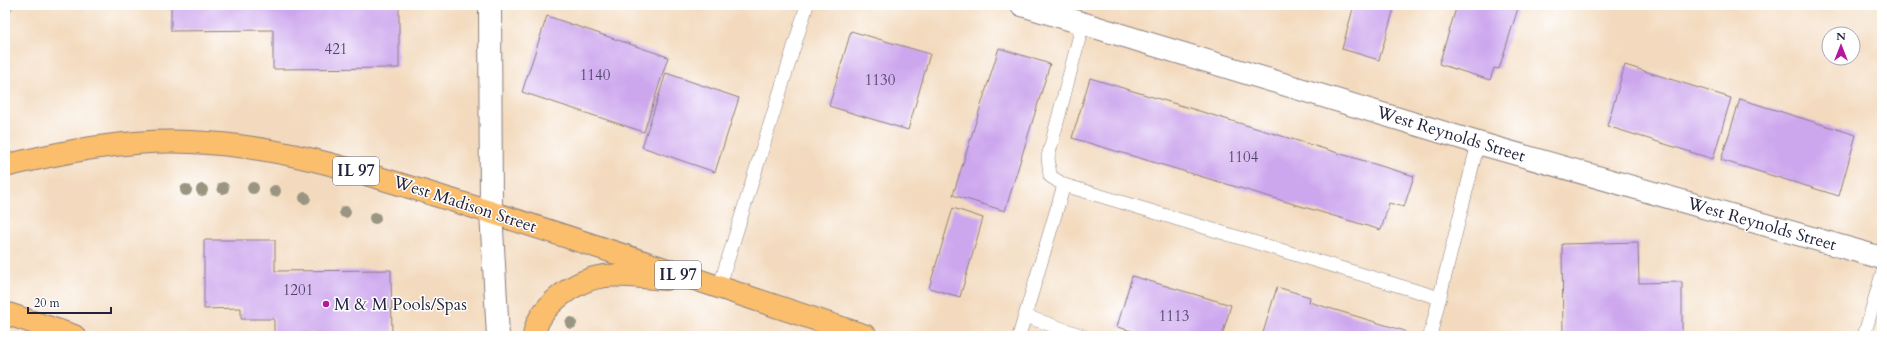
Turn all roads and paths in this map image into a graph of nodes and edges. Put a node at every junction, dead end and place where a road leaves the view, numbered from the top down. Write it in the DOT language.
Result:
graph roads {
  1 [pos="490,5"];
  2 [pos="808,5"];
  3 [pos="1022,5"];
  4 [pos="1083,24"];
  5 [pos="1478,143"];
  6 [pos="5,166"];
  7 [pos="1064,185"];
  8 [pos="491,212"];
  9 [pos="1882,258"];
  10 [pos="1882,274"];
  11 [pos="693,280"];
  12 [pos="719,288"];
  13 [pos="1440,298"];
  14 [pos="5,313"];
  15 [pos="1024,316"];
  16 [pos="74,336"];
  17 [pos="498,336"];
  18 [pos="534,336"];
  19 [pos="866,336"];
  20 [pos="1019,336"];
  21 [pos="1083,336"];
  22 [pos="1430,336"];
  23 [pos="1864,336"];
  1 -- 8 [label="street"];
  2 -- 12 [label="lane"];
  3 -- 4 [label="street, West Reynolds Street"];
  4 -- 5 [label="street, West Reynolds Street"];
  4 -- 7 [label="lane"];
  5 -- 9 [label="street, West Reynolds Street"];
  5 -- 13 [label="lane"];
  6 -- 8 [label="main road, West Madison Street / IL 97"];
  7 -- 13 [label="lane"];
  7 -- 15 [label="lane"];
  8 -- 11 [label="main road, West Madison Street / IL 97"];
  8 -- 17 [label="street"];
  10 -- 23 [label="lane"];
  11 -- 12 [label="main road, West Madison Street / IL 97"];
  11 -- 18 [label="main road"];
  12 -- 19 [label="main road, West Madison Street / IL 97"];
  13 -- 22 [label="lane"];
  14 -- 16 [label="main road"];
  15 -- 20 [label="lane"];
  15 -- 21 [label="lane"];
}
